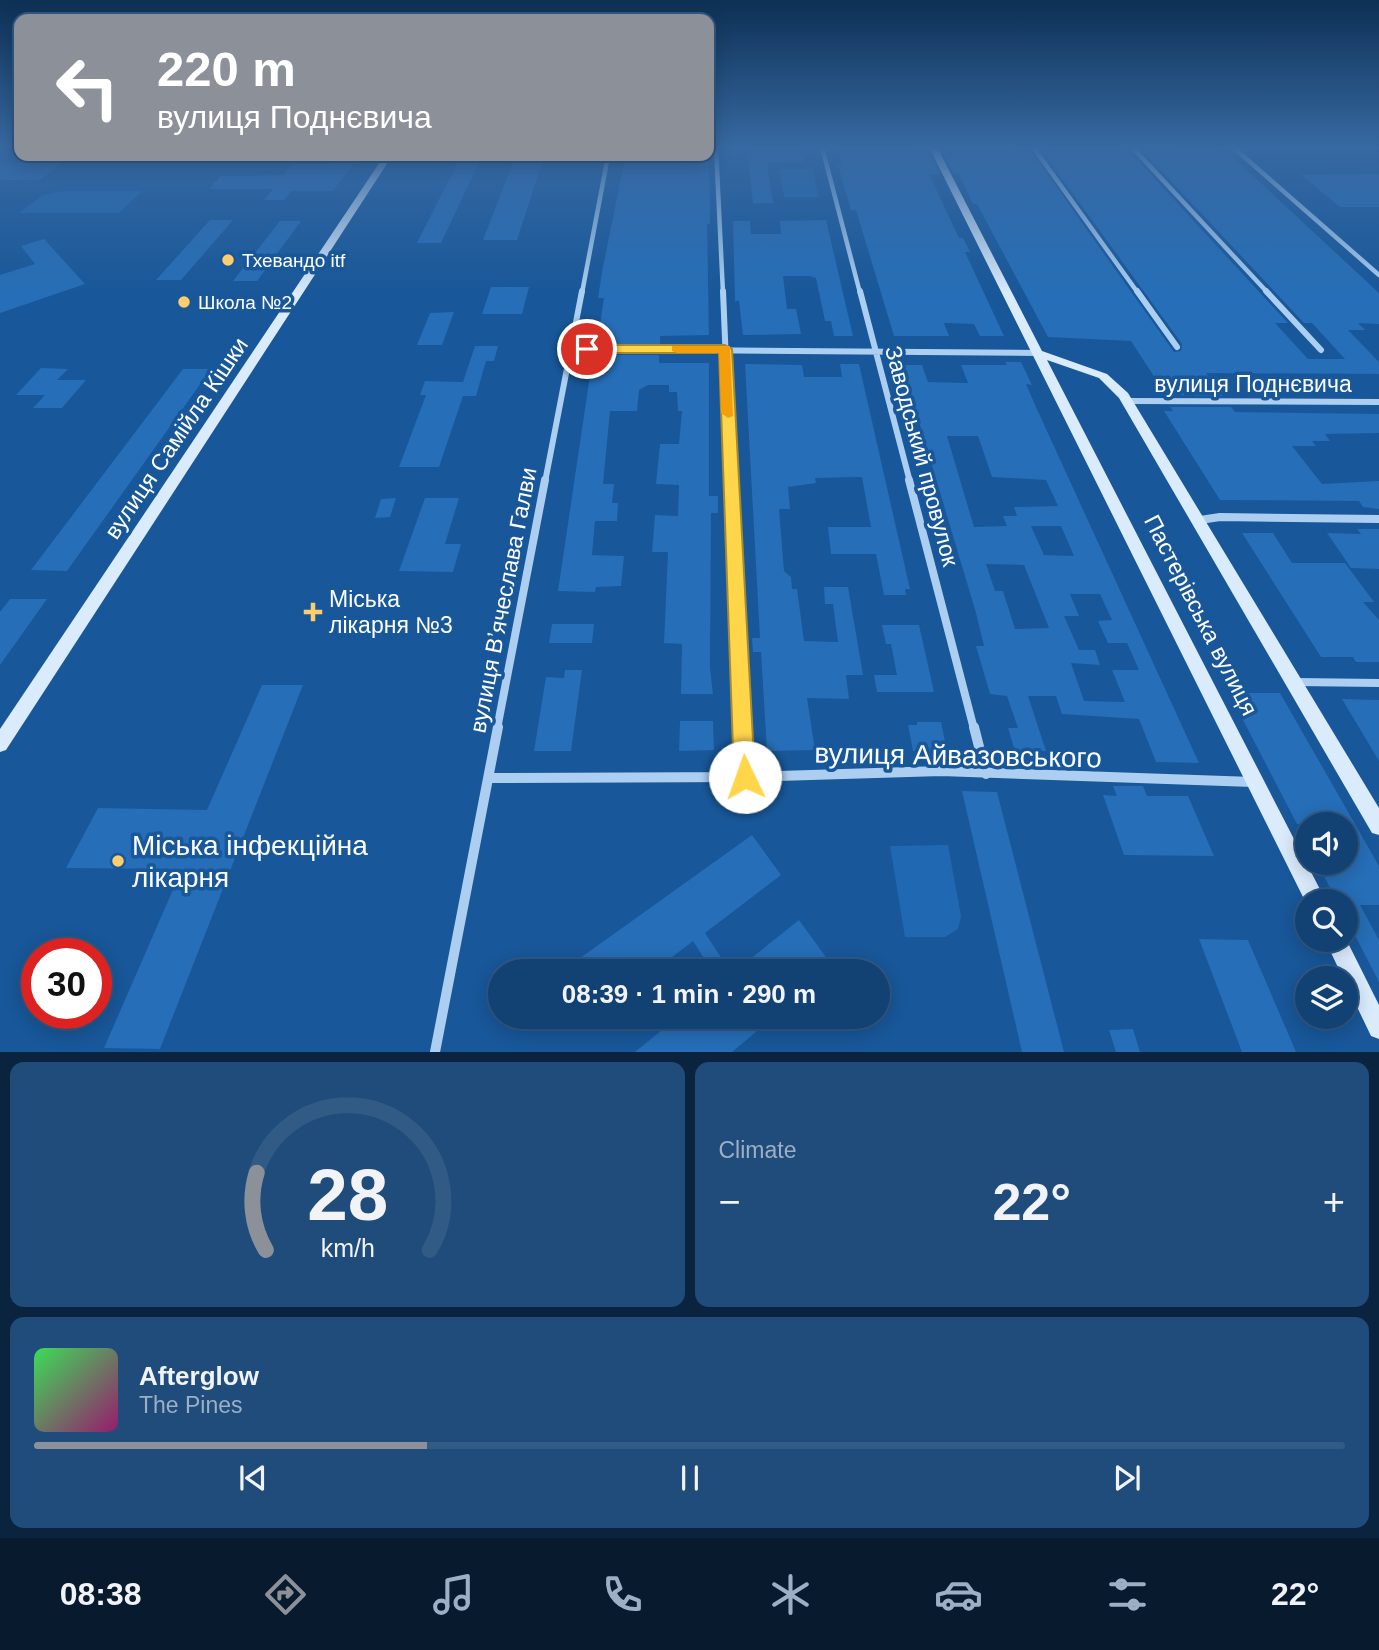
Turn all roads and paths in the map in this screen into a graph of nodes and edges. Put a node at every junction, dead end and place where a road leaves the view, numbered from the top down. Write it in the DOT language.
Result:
graph roads {
  1 [pos="362,196"];
  2 [pos="600,196"];
  3 [pos="718,196"];
  4 [pos="835,196"];
  5 [pos="958,196"];
  6 [pos="1068,196"];
  7 [pos="1178,196"];
  8 [pos="1289,196"];
  9 [pos="1379,275"];
  10 [pos="1177,347"];
  11 [pos="570,349"];
  12 [pos="725,349"];
  13 [pos="877,350"];
  14 [pos="1321,350"];
  15 [pos="1038,353"];
  16 [pos="1127,401"];
  17 [pos="1379,402"];
  18 [pos="1379,519"];
  19 [pos="1199,520"];
  20 [pos="1295,682"];
  21 [pos="1379,683"];
  22 [pos="0,744"];
  23 [pos="986,774"];
  24 [pos="745,777"];
  25 [pos="490,778"];
  26 [pos="1257,782"];
  27 [pos="1379,826"];
  28 [pos="1310,889"];
  29 [pos="1341,952"];
  30 [pos="1379,1028"];
  31 [pos="436,1052"];
  1 -- 22 [label="main road, вулиця Самійла Кішки"];
  2 -- 11 [label="street, вулиця Вʼячеслава Галви"];
  3 -- 12 [label="street"];
  4 -- 13 [label="street, Заводський провулок"];
  5 -- 15 [label="main road, Пастерівська вулиця"];
  6 -- 10 [label="street"];
  7 -- 14 [label="street"];
  8 -- 9 [label="street"];
  11 -- 12 [label="street"];
  11 -- 25 [label="street, вулиця Вʼячеслава Галви"];
  12 -- 13 [label="street"];
  12 -- 24 [label="street"];
  13 -- 15 [label="street"];
  13 -- 23 [label="street, Заводський провулок"];
  15 -- 16 [label="main road, Пастерівська вулиця"];
  15 -- 26 [label="main road, Пастерівська вулиця"];
  16 -- 17 [label="street, вулиця Поднєвича"];
  16 -- 19 [label="main road, Пастерівська вулиця"];
  18 -- 19 [label="street"];
  19 -- 20 [label="main road, Пастерівська вулиця"];
  20 -- 21 [label="street"];
  20 -- 27 [label="main road, Пастерівська вулиця"];
  23 -- 24 [label="street, вулиця Айвазовського"];
  23 -- 26 [label="street, вулиця Айвазовського"];
  24 -- 25 [label="street, вулиця Айвазовського"];
  25 -- 31 [label="street, вулиця Вʼячеслава Галви"];
  26 -- 28 [label="main road, Пастерівська вулиця"];
  29 -- 30 [label="main road"];
}
